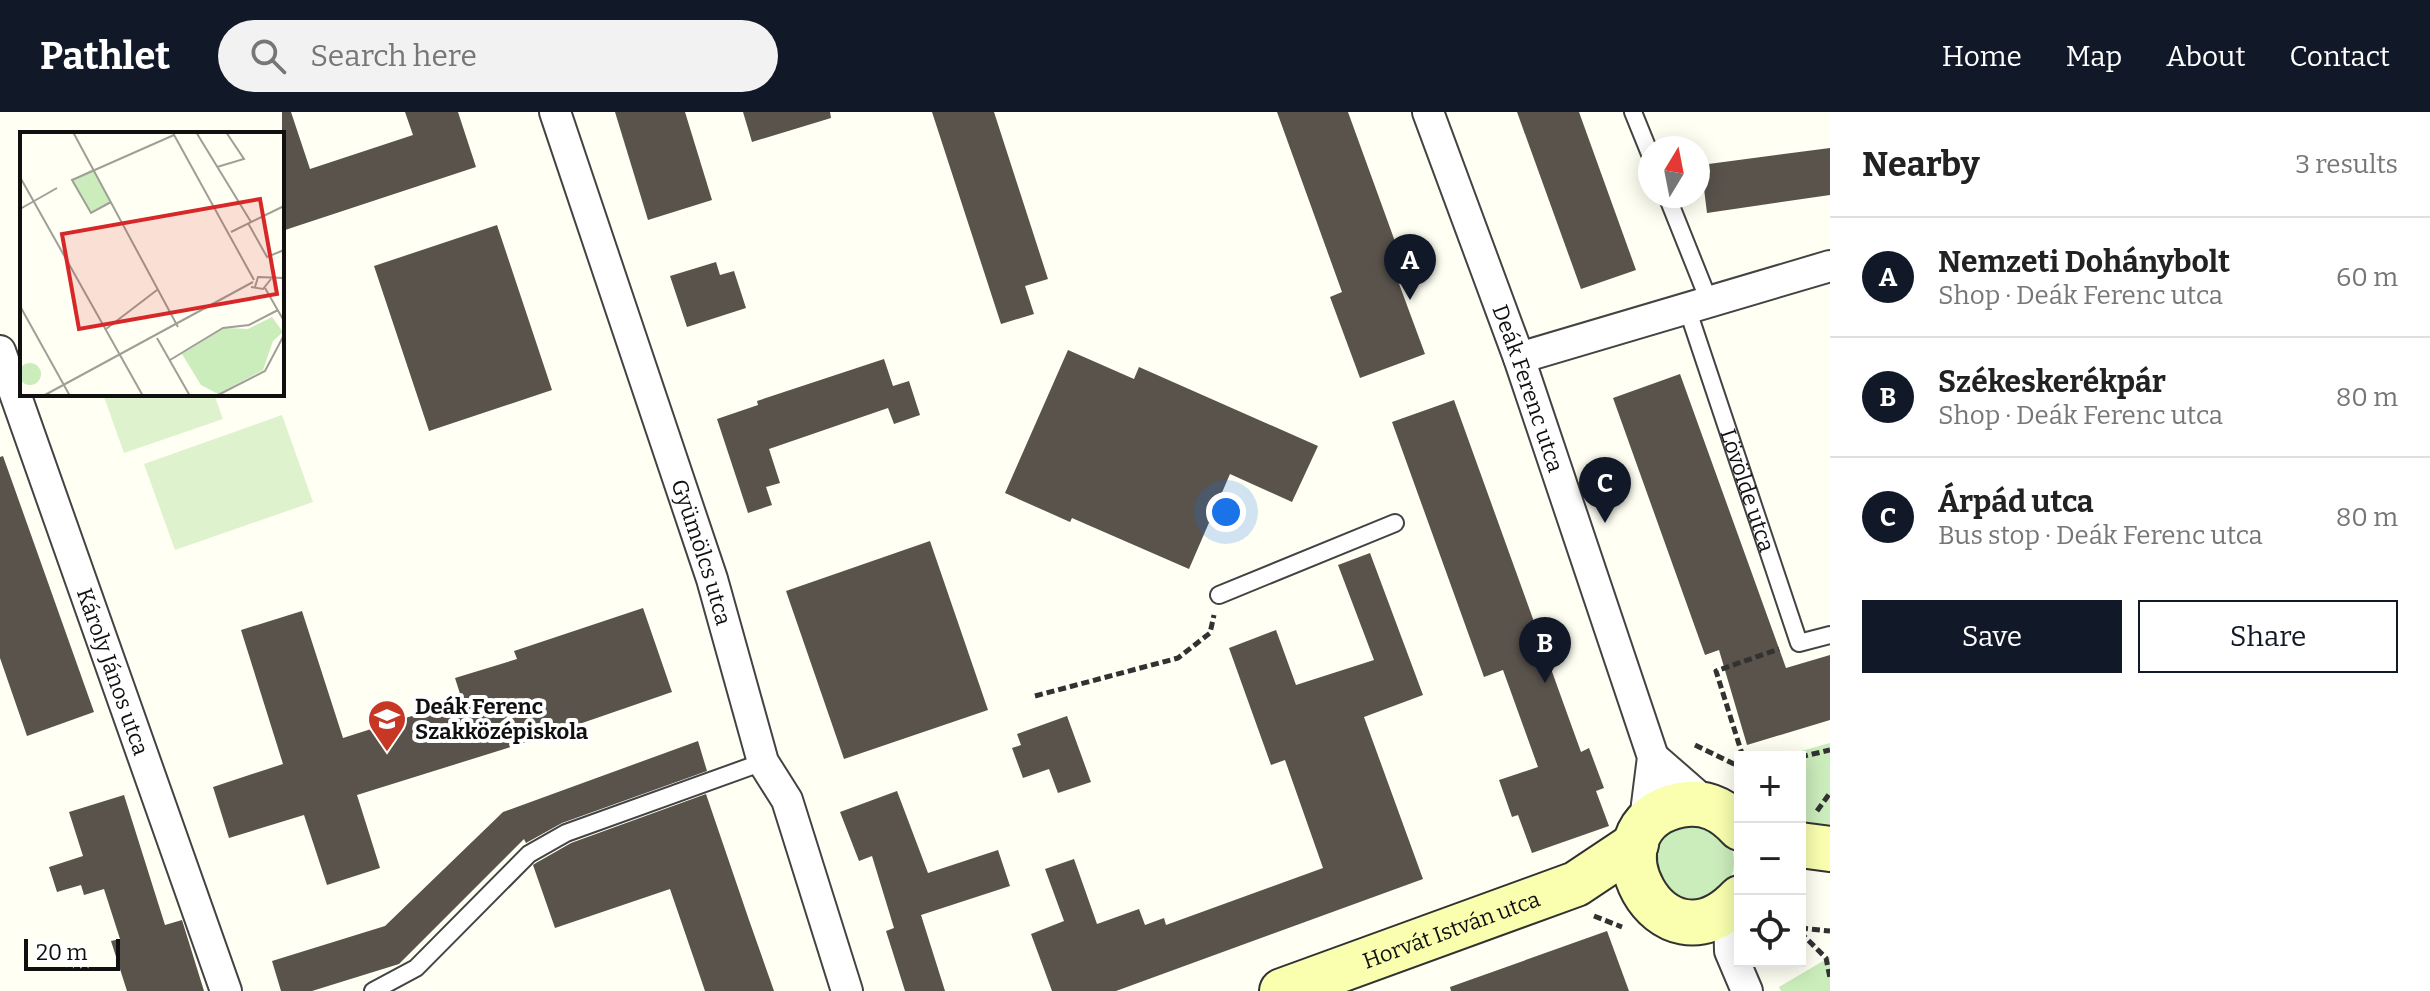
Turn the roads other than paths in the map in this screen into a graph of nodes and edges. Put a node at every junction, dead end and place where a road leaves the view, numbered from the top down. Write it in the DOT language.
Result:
graph roads {
  1 [pos="555,112"];
  2 [pos="1428,112"];
  3 [pos="1633,112"];
  4 [pos="1643,136"];
  5 [pos="1670,208"];
  6 [pos="1830,266"];
  7 [pos="1698,305"];
  8 [pos="0,351"];
  9 [pos="1519,358"];
  10 [pos="1395,523"];
  11 [pos="1219,595"];
  12 [pos="1830,635"];
  13 [pos="1653,757"];
  14 [pos="763,762"];
  15 [pos="1732,822"];
  16 [pos="1640,836"];
  17 [pos="1576,884"];
  18 [pos="1642,894"];
  19 [pos="1723,920"];
  20 [pos="226,991"];
  21 [pos="373,991"];
  22 [pos="847,991"];
  23 [pos="1282,991"];
  24 [pos="1747,991"];
  1 -- 14 [label="street, Gyümölcs utca"];
  2 -- 9 [label="street, Deák Ferenc utca"];
  3 -- 4 [label="lane"];
  5 -- 7 [label="lane"];
  6 -- 7 [label="street"];
  7 -- 9 [label="street"];
  7 -- 12 [label="lane, Lövölde utca"];
  8 -- 20 [label="street, Károly János utca"];
  9 -- 13 [label="street, Deák Ferenc utca"];
  10 -- 11 [label="lane"];
  13 -- 15 [label="street"];
  13 -- 16 [label="street, Deák Ferenc utca"];
  14 -- 21 [label="lane"];
  14 -- 22 [label="street, Gyümölcs utca"];
  15 -- 16 [label="main road, Horvát István utca"];
  16 -- 17 [label="main road, Horvát István utca"];
  16 -- 18 [label="main road"];
  17 -- 18 [label="main road, Horvát István utca"];
  17 -- 23 [label="main road, Horvát István utca"];
  18 -- 19 [label="main road"];
  19 -- 24 [label="street"];
}
